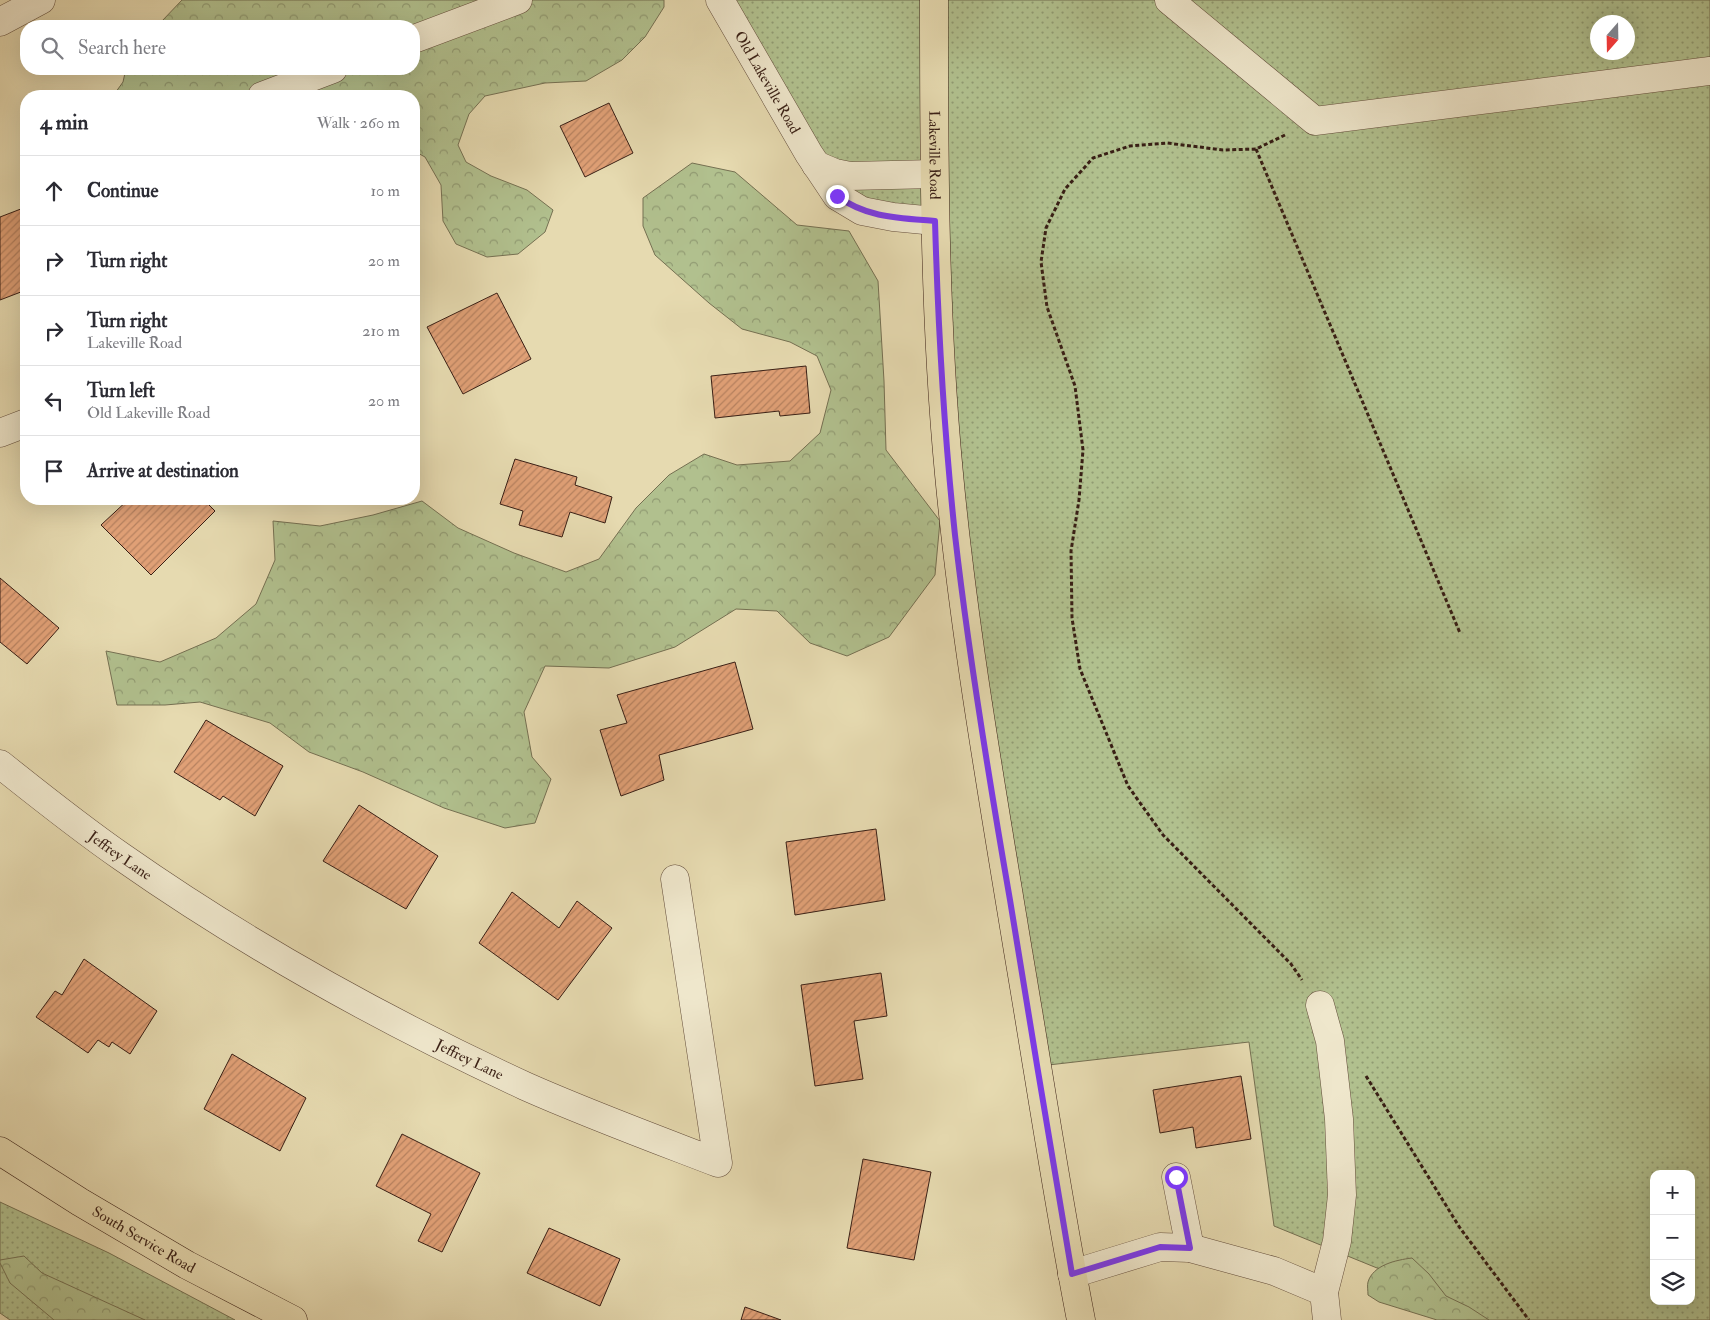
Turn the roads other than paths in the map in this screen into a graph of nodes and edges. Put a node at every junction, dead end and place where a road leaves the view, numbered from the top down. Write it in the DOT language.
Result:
graph roads {
  1 [pos="41,0"];
  2 [pos="518,0"];
  3 [pos="720,0"];
  4 [pos="934,0"];
  5 [pos="1169,0"];
  6 [pos="0,22"];
  7 [pos="420,37"];
  8 [pos="1710,71"];
  9 [pos="317,75"];
  10 [pos="278,90"];
  11 [pos="816,165"];
  12 [pos="934,174"];
  13 [pos="935,221"];
  14 [pos="20,425"];
  15 [pos="0,433"];
  16 [pos="0,764"];
  17 [pos="675,879"];
  18 [pos="1320,1005"];
  19 [pos="0,1151"];
  20 [pos="1176,1177"];
  21 [pos="1190,1248"];
  22 [pos="1072,1274"];
  23 [pos="1324,1292"];
  24 [pos="293,1320"];
  25 [pos="1081,1320"];
  26 [pos="1327,1320"];
  1 -- 6 [label="street"];
  2 -- 7 [label="street"];
  3 -- 11 [label="street, Old Lakeville Road"];
  4 -- 12 [label="main road, Lakeville Road"];
  5 -- 8 [label="street"];
  9 -- 10 [label="street"];
  11 -- 12 [label="street"];
  11 -- 13 [label="street, Old Lakeville Road"];
  12 -- 13 [label="main road, Lakeville Road"];
  13 -- 22 [label="main road, Lakeville Road"];
  14 -- 15 [label="street"];
  16 -- 17 [label="street, Jeffrey Lane"];
  18 -- 23 [label="street"];
  19 -- 24 [label="main road, South Service Road"];
  20 -- 21 [label="street"];
  21 -- 22 [label="street"];
  21 -- 23 [label="street"];
  22 -- 25 [label="main road, Lakeville Road"];
  23 -- 26 [label="street"];
}
